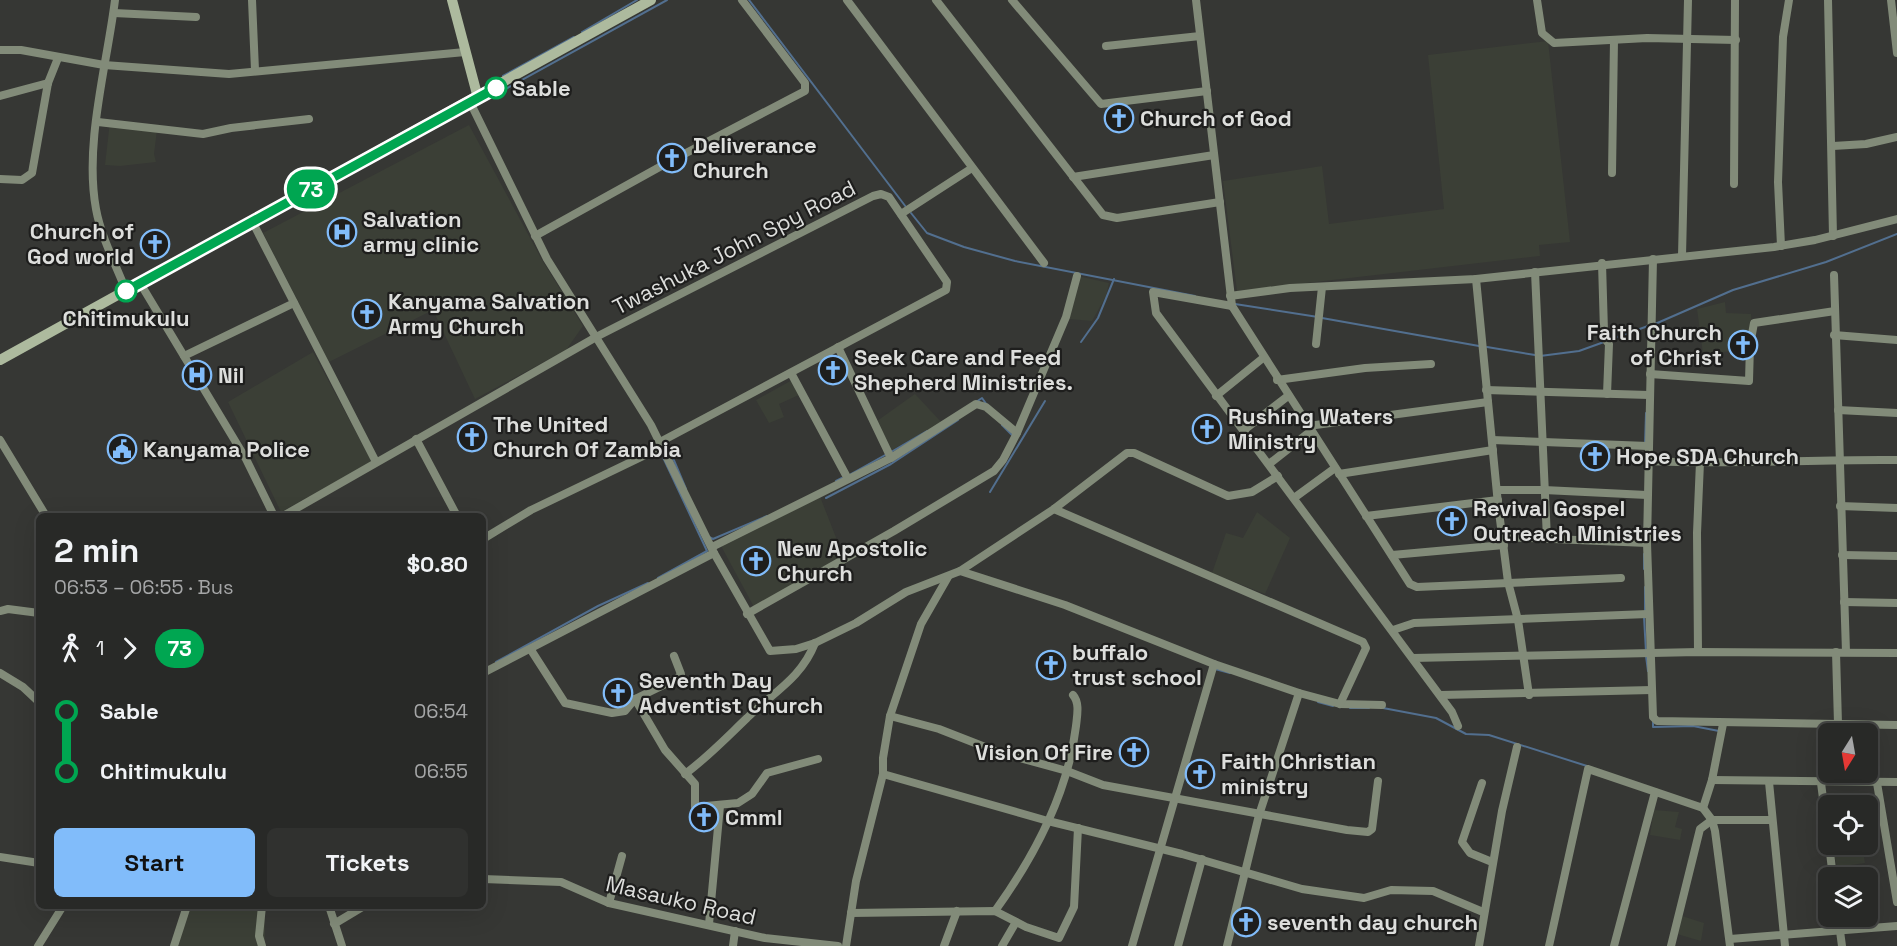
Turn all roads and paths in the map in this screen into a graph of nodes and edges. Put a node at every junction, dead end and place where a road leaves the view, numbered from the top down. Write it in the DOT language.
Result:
graph roads {
  1 [pos="115,0"];
  2 [pos="252,0"];
  3 [pos="452,0"];
  4 [pos="651,0"];
  5 [pos="742,0"];
  6 [pos="847,0"];
  7 [pos="936,0"];
  8 [pos="1012,0"];
  9 [pos="1197,0"];
  10 [pos="1537,0"];
  11 [pos="1688,0"];
  12 [pos="1735,0"];
  13 [pos="1789,0"];
  14 [pos="1828,0"];
  15 [pos="1891,0"];
  16 [pos="114,13"];
  17 [pos="196,16"];
  18 [pos="1200,36"];
  19 [pos="1614,40"];
  20 [pos="1736,40"];
  21 [pos="1688,41"];
  22 [pos="1106,46"];
  23 [pos="0,50"];
  24 [pos="465,52"];
  25 [pos="1897,53"];
  26 [pos="58,58"];
  27 [pos="104,65"];
  28 [pos="255,70"];
  29 [pos="48,83"];
  30 [pos="1207,91"];
  31 [pos="0,96"];
  32 [pos="474,100"];
  33 [pos="309,119"];
  34 [pos="98,122"];
  35 [pos="1897,137"];
  36 [pos="1833,146"];
  37 [pos="1214,156"];
  38 [pos="972,168"];
  39 [pos="1612,173"];
  40 [pos="1073,177"];
  41 [pos="0,179"];
  42 [pos="1734,184"];
  43 [pos="1220,202"];
  44 [pos="901,214"];
  45 [pos="1897,219"];
  46 [pos="252,222"];
  47 [pos="535,236"];
  48 [pos="1833,236"];
  49 [pos="1781,246"];
  50 [pos="1682,256"];
  51 [pos="1653,258"];
  52 [pos="1044,263"];
  53 [pos="1602,264"];
  54 [pos="1535,272"];
  55 [pos="1834,275"];
  56 [pos="1077,276"];
  57 [pos="1476,279"];
  58 [pos="140,283"];
  59 [pos="1322,287"];
  60 [pos="126,291"];
  61 [pos="1230,296"];
  62 [pos="294,303"];
  63 [pos="1232,306"];
  64 [pos="1835,311"];
  65 [pos="1834,334"];
  66 [pos="598,336"];
  67 [pos="1897,340"];
  68 [pos="1316,344"];
  69 [pos="838,347"];
  70 [pos="184,356"];
  71 [pos="1263,358"];
  72 [pos="0,360"];
  73 [pos="1431,364"];
  74 [pos="791,373"];
  75 [pos="1650,374"];
  76 [pos="1277,380"];
  77 [pos="1486,390"];
  78 [pos="1540,392"];
  79 [pos="1607,394"];
  80 [pos="1648,395"];
  81 [pos="1216,396"];
  82 [pos="1288,396"];
  83 [pos="1488,402"];
  84 [pos="1838,410"];
  85 [pos="1897,413"];
  86 [pos="1310,429"];
  87 [pos="1244,430"];
  88 [pos="1017,433"];
  89 [pos="416,439"];
  90 [pos="1492,440"];
  91 [pos="1543,440"];
  92 [pos="1,445"];
  93 [pos="661,445"];
  94 [pos="1648,446"];
  95 [pos="1493,450"];
  96 [pos="891,458"];
  97 [pos="1841,459"];
  98 [pos="1897,460"];
  99 [pos="1648,461"];
  100 [pos="376,462"];
  101 [pos="1700,462"];
  102 [pos="1269,464"];
  103 [pos="1337,471"];
  104 [pos="1278,476"];
  105 [pos="848,479"];
  106 [pos="1497,490"];
  107 [pos="1544,490"];
  108 [pos="1647,495"];
  109 [pos="1294,498"];
  110 [pos="1498,500"];
  111 [pos="1840,507"];
  112 [pos="1897,508"];
  113 [pos="1054,509"];
  114 [pos="44,513"];
  115 [pos="273,513"];
  116 [pos="288,513"];
  117 [pos="455,513"];
  118 [pos="1366,516"];
  119 [pos="486,537"];
  120 [pos="1547,539"];
  121 [pos="1504,541"];
  122 [pos="1647,543"];
  123 [pos="713,550"];
  124 [pos="1392,555"];
  125 [pos="1842,555"];
  126 [pos="1897,556"];
  127 [pos="960,571"];
  128 [pos="948,577"];
  129 [pos="1621,578"];
  130 [pos="1508,582"];
  131 [pos="1844,602"];
  132 [pos="1897,603"];
  133 [pos="0,611"];
  134 [pos="36,613"];
  135 [pos="747,614"];
  136 [pos="1648,614"];
  137 [pos="1518,620"];
  138 [pos="1393,630"];
  139 [pos="814,644"];
  140 [pos="531,650"];
  141 [pos="1698,652"];
  142 [pos="1836,652"];
  143 [pos="1846,652"];
  144 [pos="1897,653"];
  145 [pos="1649,654"];
  146 [pos="674,656"];
  147 [pos="1522,657"];
  148 [pos="1413,658"];
  149 [pos="1214,663"];
  150 [pos="486,672"];
  151 [pos="0,673"];
  152 [pos="1652,690"];
  153 [pos="1299,693"];
  154 [pos="1074,695"];
  155 [pos="1441,695"];
  156 [pos="1529,695"];
  157 [pos="36,699"];
  158 [pos="635,699"];
  159 [pos="1340,704"];
  160 [pos="1382,705"];
  161 [pos="890,716"];
  162 [pos="1839,723"];
  163 [pos="1723,724"];
  164 [pos="1818,724"];
  165 [pos="1878,725"];
  166 [pos="1897,725"];
  167 [pos="1458,726"];
  168 [pos="1517,747"];
  169 [pos="818,759"];
  170 [pos="1067,771"];
  171 [pos="685,774"];
  172 [pos="883,774"];
  173 [pos="1712,780"];
  174 [pos="1378,781"];
  175 [pos="1768,782"];
  176 [pos="1897,782"];
  177 [pos="1482,783"];
  178 [pos="1818,783"];
  179 [pos="1821,783"];
  180 [pos="1877,783"];
  181 [pos="1878,783"];
  182 [pos="1655,792"];
  183 [pos="1823,795"];
  184 [pos="1174,798"];
  185 [pos="720,806"];
  186 [pos="1704,808"];
  187 [pos="1259,815"];
  188 [pos="1712,820"];
  189 [pos="1771,820"];
  190 [pos="1048,821"];
  191 [pos="1078,828"];
  192 [pos="1159,848"];
  193 [pos="622,856"];
  194 [pos="0,857"];
  195 [pos="1202,859"];
  196 [pos="1492,862"];
  197 [pos="36,863"];
  198 [pos="1245,873"];
  199 [pos="486,879"];
  200 [pos="1897,902"];
  201 [pos="609,903"];
  202 [pos="61,909"];
  203 [pos="186,909"];
  204 [pos="262,909"];
  205 [pos="330,909"];
  206 [pos="359,909"];
  207 [pos="957,911"];
  208 [pos="995,911"];
  209 [pos="1483,912"];
  210 [pos="851,913"];
  211 [pos="1016,922"];
  212 [pos="334,924"];
  213 [pos="709,924"];
  214 [pos="1897,926"];
  215 [pos="1840,927"];
  216 [pos="1840,930"];
  217 [pos="735,932"];
  218 [pos="1784,935"];
  219 [pos="1730,943"];
  220 [pos="38,946"];
  221 [pos="174,946"];
  222 [pos="262,946"];
  223 [pos="342,946"];
  224 [pos="733,946"];
  225 [pos="837,946"];
  226 [pos="846,946"];
  227 [pos="944,946"];
  228 [pos="1002,946"];
  229 [pos="1132,946"];
  230 [pos="1178,946"];
  231 [pos="1227,946"];
  232 [pos="1479,946"];
  233 [pos="1549,946"];
  234 [pos="1614,946"];
  235 [pos="1671,946"];
  236 [pos="1785,946"];
  237 [pos="1842,946"];
  1 -- 16 [label="street"];
  2 -- 28 [label="street"];
  3 -- 24 [label="main road"];
  4 -- 32 [label="main road"];
  5 -- 47 [label="street"];
  6 -- 38 [label="street"];
  7 -- 40 [label="street"];
  8 -- 30 [label="street"];
  9 -- 18 [label="street"];
  10 -- 19 [label="street"];
  11 -- 21 [label="street"];
  12 -- 20 [label="street"];
  13 -- 49 [label="street"];
  14 -- 36 [label="street"];
  15 -- 25 [label="street"];
  16 -- 17 [label="street"];
  16 -- 27 [label="street"];
  18 -- 22 [label="street"];
  18 -- 30 [label="street"];
  19 -- 21 [label="street"];
  19 -- 39 [label="street"];
  20 -- 21 [label="street"];
  20 -- 42 [label="street"];
  21 -- 50 [label="street"];
  23 -- 26 [label="street"];
  24 -- 28 [label="street"];
  24 -- 32 [label="main road"];
  26 -- 27 [label="street"];
  26 -- 29 [label="street"];
  27 -- 28 [label="street"];
  27 -- 34 [label="street"];
  29 -- 31 [label="street"];
  29 -- 41 [label="street"];
  30 -- 37 [label="street"];
  32 -- 46 [label="main road"];
  32 -- 47 [label="street"];
  33 -- 34 [label="street"];
  34 -- 60 [label="street"];
  35 -- 36 [label="street"];
  36 -- 48 [label="street"];
  37 -- 40 [label="street"];
  37 -- 43 [label="street"];
  38 -- 44 [label="street"];
  38 -- 52 [label="street"];
  40 -- 43 [label="street"];
  43 -- 61 [label="street"];
  44 -- 66 [label="street, Twashuka John Spy Road"];
  44 -- 69 [label="street, Twashuka John Spy Road"];
  45 -- 48 [label="street"];
  46 -- 58 [label="main road"];
  46 -- 62 [label="street"];
  47 -- 66 [label="street"];
  48 -- 49 [label="street"];
  49 -- 50 [label="street"];
  50 -- 51 [label="street"];
  51 -- 53 [label="street"];
  51 -- 75 [label="street"];
  53 -- 54 [label="street"];
  53 -- 79 [label="street"];
  54 -- 57 [label="street"];
  54 -- 78 [label="street"];
  55 -- 64 [label="street"];
  56 -- 88 [label="street"];
  57 -- 59 [label="street"];
  57 -- 77 [label="street"];
  58 -- 60 [label="main road"];
  58 -- 70 [label="street"];
  59 -- 61 [label="street"];
  59 -- 68 [label="street"];
  60 -- 72 [label="main road"];
  61 -- 63 [label="street"];
  62 -- 70 [label="street"];
  62 -- 100 [label="street"];
  63 -- 71 [label="street"];
  63 -- 81 [label="street"];
  64 -- 65 [label="street"];
  64 -- 75 [label="street"];
  65 -- 67 [label="street"];
  65 -- 84 [label="street"];
  66 -- 89 [label="street, Twashuka John Spy Road"];
  66 -- 93 [label="street"];
  69 -- 74 [label="street"];
  69 -- 96 [label="street"];
  70 -- 115 [label="street"];
  71 -- 76 [label="street"];
  71 -- 81 [label="street"];
  73 -- 76 [label="street"];
  74 -- 93 [label="street"];
  74 -- 105 [label="street"];
  75 -- 80 [label="street"];
  76 -- 82 [label="street"];
  77 -- 78 [label="street"];
  77 -- 83 [label="street"];
  78 -- 79 [label="street"];
  78 -- 91 [label="street"];
  79 -- 80 [label="street"];
  80 -- 94 [label="street"];
  81 -- 87 [label="street"];
  82 -- 86 [label="street"];
  82 -- 87 [label="street"];
  83 -- 86 [label="street"];
  83 -- 90 [label="street"];
  84 -- 85 [label="street"];
  84 -- 97 [label="street"];
  86 -- 102 [label="street"];
  86 -- 103 [label="street"];
  87 -- 102 [label="street"];
  88 -- 96 [label="street"];
  88 -- 135 [label="street"];
  89 -- 100 [label="street, Twashuka John Spy Road"];
  89 -- 117 [label="street"];
  90 -- 91 [label="street"];
  90 -- 95 [label="street"];
  91 -- 94 [label="street"];
  91 -- 107 [label="street"];
  92 -- 114 [label="street"];
  93 -- 119 [label="street"];
  93 -- 123 [label="street"];
  94 -- 99 [label="street"];
  95 -- 103 [label="street"];
  95 -- 106 [label="street"];
  96 -- 105 [label="street"];
  97 -- 98 [label="street"];
  97 -- 101 [label="street"];
  97 -- 111 [label="street"];
  99 -- 101 [label="street"];
  99 -- 108 [label="street"];
  100 -- 116 [label="street, Twashuka John Spy Road"];
  101 -- 141 [label="street"];
  102 -- 104 [label="street"];
  103 -- 109 [label="street"];
  103 -- 118 [label="street"];
  104 -- 109 [label="street"];
  104 -- 113 [label="street"];
  105 -- 123 [label="street"];
  106 -- 107 [label="street"];
  106 -- 110 [label="street"];
  107 -- 108 [label="street"];
  107 -- 120 [label="street"];
  108 -- 122 [label="street"];
  109 -- 138 [label="street"];
  110 -- 118 [label="street"];
  110 -- 121 [label="street"];
  111 -- 112 [label="street"];
  111 -- 125 [label="street"];
  113 -- 127 [label="street"];
  113 -- 159 [label="street"];
  118 -- 124 [label="street"];
  120 -- 121 [label="street"];
  120 -- 122 [label="street"];
  121 -- 124 [label="street"];
  121 -- 130 [label="street"];
  122 -- 136 [label="street"];
  123 -- 135 [label="street"];
  123 -- 140 [label="street"];
  124 -- 130 [label="street"];
  125 -- 126 [label="street"];
  125 -- 131 [label="street"];
  127 -- 128 [label="street"];
  127 -- 149 [label="street"];
  128 -- 139 [label="street"];
  128 -- 161 [label="street"];
  129 -- 130 [label="street"];
  130 -- 137 [label="street"];
  131 -- 132 [label="street"];
  131 -- 143 [label="street"];
  133 -- 134 [label="street"];
  135 -- 139 [label="street"];
  136 -- 137 [label="street"];
  136 -- 145 [label="street"];
  137 -- 138 [label="street"];
  137 -- 147 [label="street"];
  138 -- 148 [label="street"];
  139 -- 171 [label="street"];
  140 -- 150 [label="street"];
  140 -- 158 [label="street"];
  141 -- 142 [label="street"];
  141 -- 145 [label="street"];
  142 -- 143 [label="street"];
  142 -- 162 [label="street"];
  143 -- 144 [label="street"];
  145 -- 147 [label="street"];
  145 -- 152 [label="street"];
  146 -- 158 [label="street"];
  147 -- 148 [label="street"];
  147 -- 156 [label="street"];
  148 -- 155 [label="street"];
  149 -- 153 [label="street"];
  149 -- 184 [label="street"];
  151 -- 157 [label="street"];
  152 -- 156 [label="street"];
  152 -- 163 [label="street"];
  153 -- 159 [label="street"];
  153 -- 187 [label="street"];
  154 -- 170 [label="street"];
  155 -- 156 [label="street"];
  155 -- 167 [label="street"];
  158 -- 171 [label="street"];
  159 -- 160 [label="street"];
  161 -- 170 [label="street"];
  161 -- 172 [label="street"];
  163 -- 164 [label="street"];
  163 -- 173 [label="street"];
  165 -- 166 [label="street"];
  168 -- 196 [label="street"];
  169 -- 185 [label="street"];
  170 -- 184 [label="street"];
  170 -- 190 [label="street"];
  171 -- 185 [label="street"];
  172 -- 190 [label="street"];
  172 -- 210 [label="street"];
  173 -- 175 [label="street"];
  173 -- 186 [label="street"];
  174 -- 187 [label="street"];
  175 -- 178 [label="street"];
  175 -- 189 [label="street"];
  176 -- 181 [label="street"];
  177 -- 196 [label="street"];
  179 -- 183 [label="street"];
  180 -- 200 [label="street"];
  182 -- 186 [label="street"];
  182 -- 233 [label="street"];
  182 -- 234 [label="street"];
  184 -- 187 [label="street"];
  184 -- 192 [label="street"];
  185 -- 213 [label="street"];
  186 -- 188 [label="street"];
  187 -- 198 [label="street"];
  188 -- 189 [label="street"];
  188 -- 219 [label="street"];
  188 -- 235 [label="street"];
  189 -- 218 [label="street"];
  190 -- 191 [label="street"];
  190 -- 208 [label="street"];
  191 -- 192 [label="street"];
  191 -- 211 [label="street"];
  192 -- 195 [label="street"];
  192 -- 229 [label="street"];
  193 -- 201 [label="street"];
  194 -- 197 [label="street"];
  195 -- 198 [label="street"];
  195 -- 230 [label="street"];
  196 -- 209 [label="street"];
  198 -- 209 [label="street"];
  198 -- 231 [label="street"];
  199 -- 201 [label="street, Masauko Road"];
  201 -- 213 [label="street, Masauko Road"];
  202 -- 220 [label="street"];
  203 -- 221 [label="street"];
  204 -- 222 [label="street"];
  205 -- 212 [label="street"];
  206 -- 212 [label="street"];
  207 -- 208 [label="street"];
  207 -- 210 [label="street"];
  207 -- 227 [label="street"];
  208 -- 211 [label="street"];
  209 -- 232 [label="street"];
  210 -- 226 [label="street"];
  211 -- 228 [label="street"];
  212 -- 223 [label="street"];
  213 -- 217 [label="street, Masauko Road"];
  214 -- 216 [label="street"];
  215 -- 216 [label="street"];
  216 -- 218 [label="street"];
  216 -- 237 [label="street"];
  217 -- 224 [label="street"];
  217 -- 225 [label="street, Masauko Road"];
  218 -- 219 [label="street"];
  218 -- 236 [label="street"];
}
